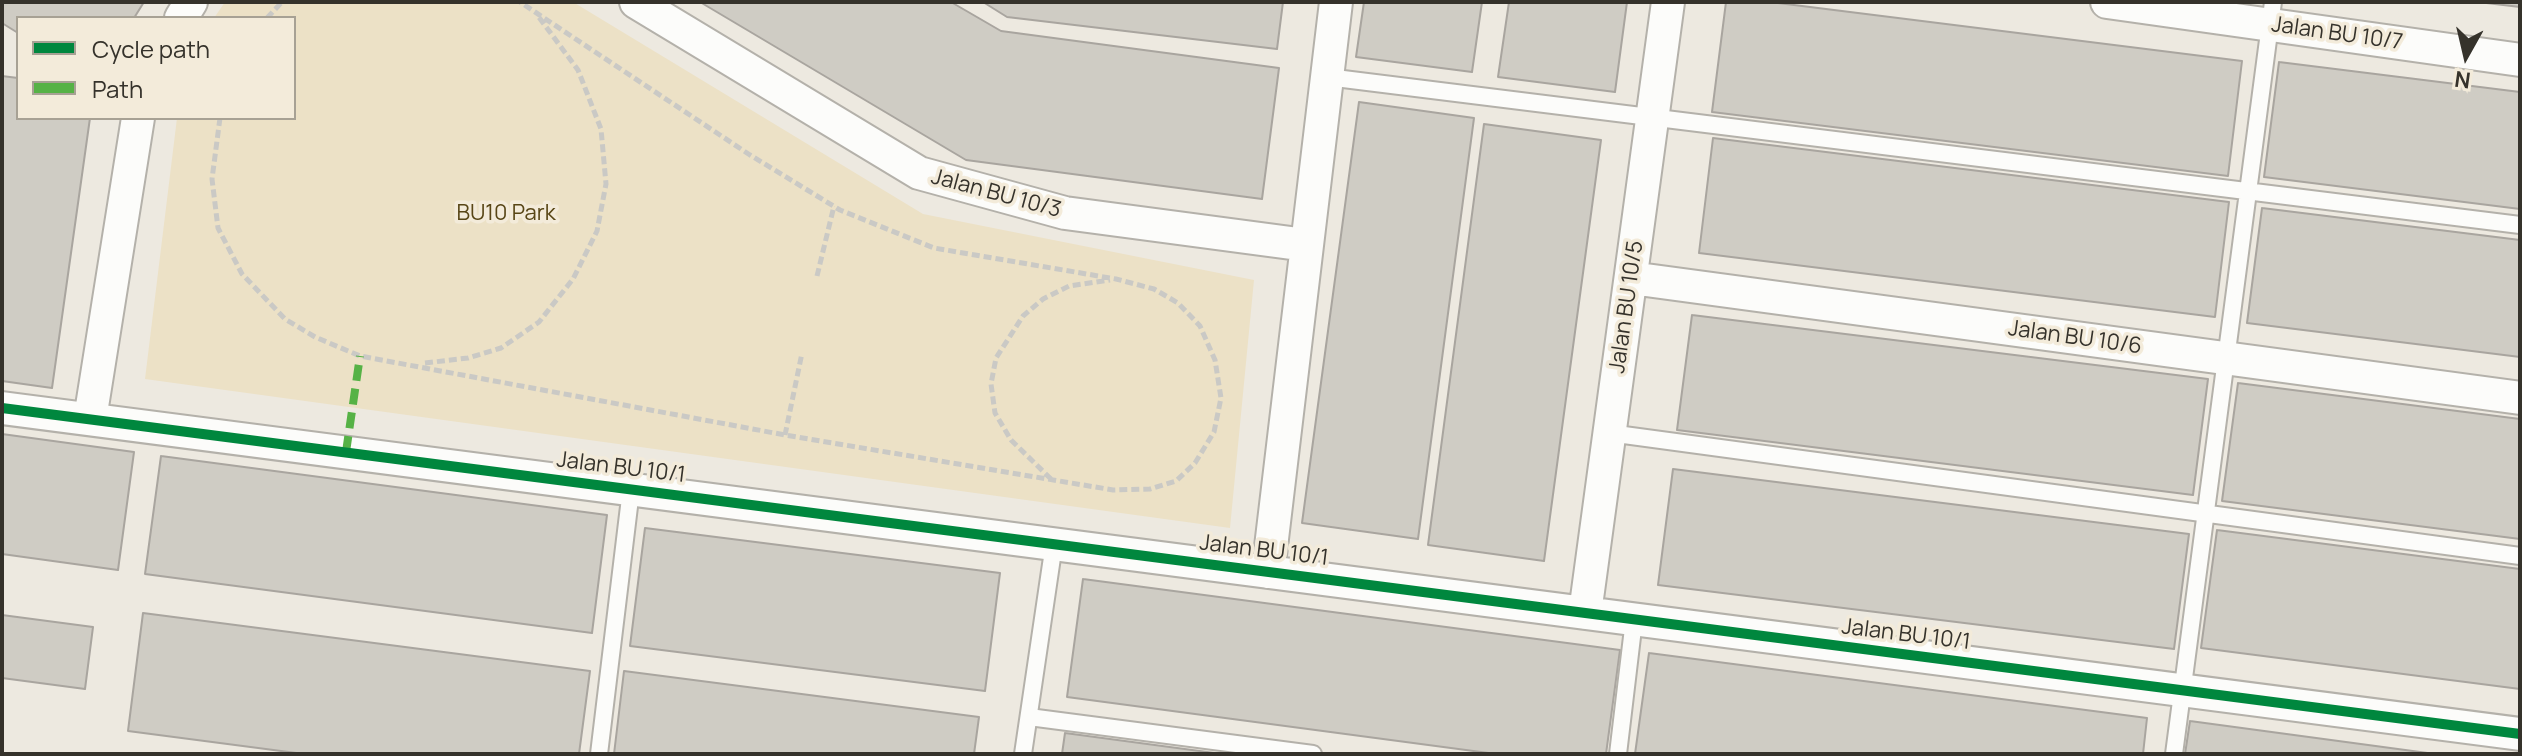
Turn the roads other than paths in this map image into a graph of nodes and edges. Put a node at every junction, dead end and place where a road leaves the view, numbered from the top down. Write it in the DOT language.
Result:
graph roads {
  1 [pos="1336,2"];
  2 [pos="1668,2"];
  3 [pos="2107,2"];
  4 [pos="638,3"];
  5 [pos="2271,13"];
  6 [pos="2520,60"];
  7 [pos="1327,77"];
  8 [pos="1653,117"];
  9 [pos="138,120"];
  10 [pos="2248,191"];
  11 [pos="2520,225"];
  12 [pos="1306,245"];
  13 [pos="1631,278"];
  14 [pos="2226,358"];
  15 [pos="2520,398"];
  16 [pos="2,408"];
  17 [pos="90,419"];
  18 [pos="1609,433"];
  19 [pos="631,490"];
  20 [pos="2205,515"];
  21 [pos="1054,544"];
  22 [pos="2520,556"];
  23 [pos="1268,572"];
  24 [pos="1585,613"];
  25 [pos="1634,620"];
  26 [pos="2182,691"];
  27 [pos="1029,717"];
  28 [pos="2520,734"];
  29 [pos="599,754"];
  30 [pos="1023,754"];
  31 [pos="1313,754"];
  32 [pos="1618,754"];
  33 [pos="2174,754"];
  1 -- 7 [label="street"];
  2 -- 8 [label="street, Jalan BU 10/5"];
  3 -- 5 [label="street, Jalan BU 10/7"];
  4 -- 12 [label="street, Jalan BU 10/3"];
  5 -- 6 [label="street, Jalan BU 10/7"];
  5 -- 10 [label="lane"];
  7 -- 8 [label="lane"];
  7 -- 12 [label="street"];
  8 -- 10 [label="lane"];
  8 -- 13 [label="street, Jalan BU 10/5"];
  9 -- 17 [label="street"];
  10 -- 11 [label="lane"];
  10 -- 14 [label="lane"];
  12 -- 23 [label="street"];
  13 -- 14 [label="street, Jalan BU 10/6"];
  13 -- 18 [label="street, Jalan BU 10/5"];
  14 -- 15 [label="street, Jalan BU 10/6"];
  14 -- 20 [label="lane"];
  16 -- 17 [label="street, Jalan BU 10/1"];
  17 -- 19 [label="street, Jalan BU 10/1"];
  18 -- 20 [label="lane"];
  18 -- 24 [label="street, Jalan BU 10/5"];
  19 -- 21 [label="street, Jalan BU 10/1"];
  19 -- 29 [label="lane"];
  20 -- 22 [label="lane"];
  20 -- 26 [label="lane"];
  21 -- 23 [label="street, Jalan BU 10/1"];
  21 -- 27 [label="lane"];
  23 -- 24 [label="street, Jalan BU 10/1"];
  24 -- 25 [label="street, Jalan BU 10/1"];
  25 -- 26 [label="street, Jalan BU 10/1"];
  25 -- 32 [label="lane"];
  26 -- 28 [label="street, Jalan BU 10/1"];
  26 -- 33 [label="lane"];
  27 -- 30 [label="lane"];
  27 -- 31 [label="lane"];
}
